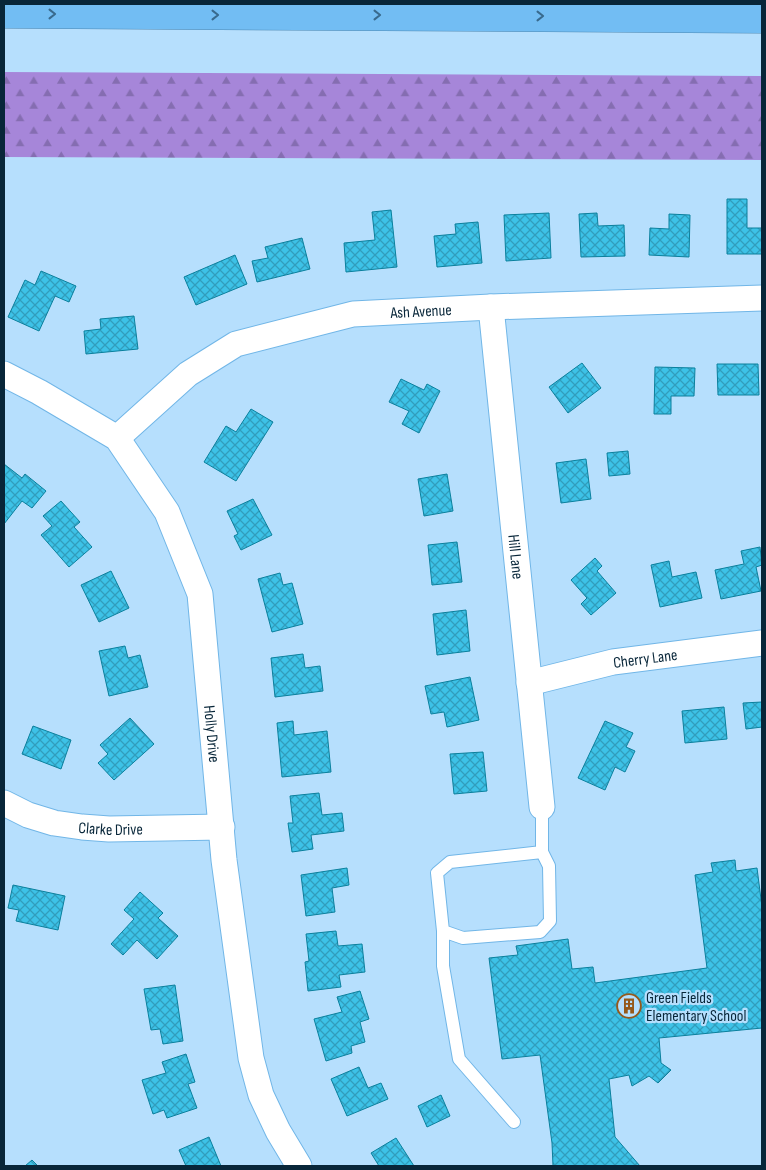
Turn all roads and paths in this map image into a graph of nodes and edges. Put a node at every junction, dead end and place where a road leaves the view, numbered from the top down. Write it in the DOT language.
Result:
graph roads {
  1 [pos="4,14"];
  2 [pos="762,18"];
  3 [pos="762,298"];
  4 [pos="490,307"];
  5 [pos="4,374"];
  6 [pos="117,438"];
  7 [pos="762,643"];
  8 [pos="529,684"];
  9 [pos="4,803"];
  10 [pos="542,807"];
  11 [pos="222,827"];
  12 [pos="542,852"];
  13 [pos="443,932"];
  14 [pos="514,1122"];
  15 [pos="300,1166"];
  1 -- 2 [label="highway, one-way"];
  3 -- 4 [label="street, Ash Avenue"];
  4 -- 6 [label="street, Ash Avenue"];
  4 -- 8 [label="street, Hill Lane"];
  5 -- 6 [label="street, Holly Drive"];
  6 -- 11 [label="street, Holly Drive"];
  7 -- 8 [label="street, Cherry Lane"];
  8 -- 10 [label="street, Hill Lane"];
  9 -- 11 [label="street, Clarke Drive"];
  10 -- 12 [label="lane"];
  11 -- 15 [label="street, Holly Drive"];
  12 -- 13 [label="lane"];
  12 -- 13 [label="lane"];
  13 -- 14 [label="lane"];
}
